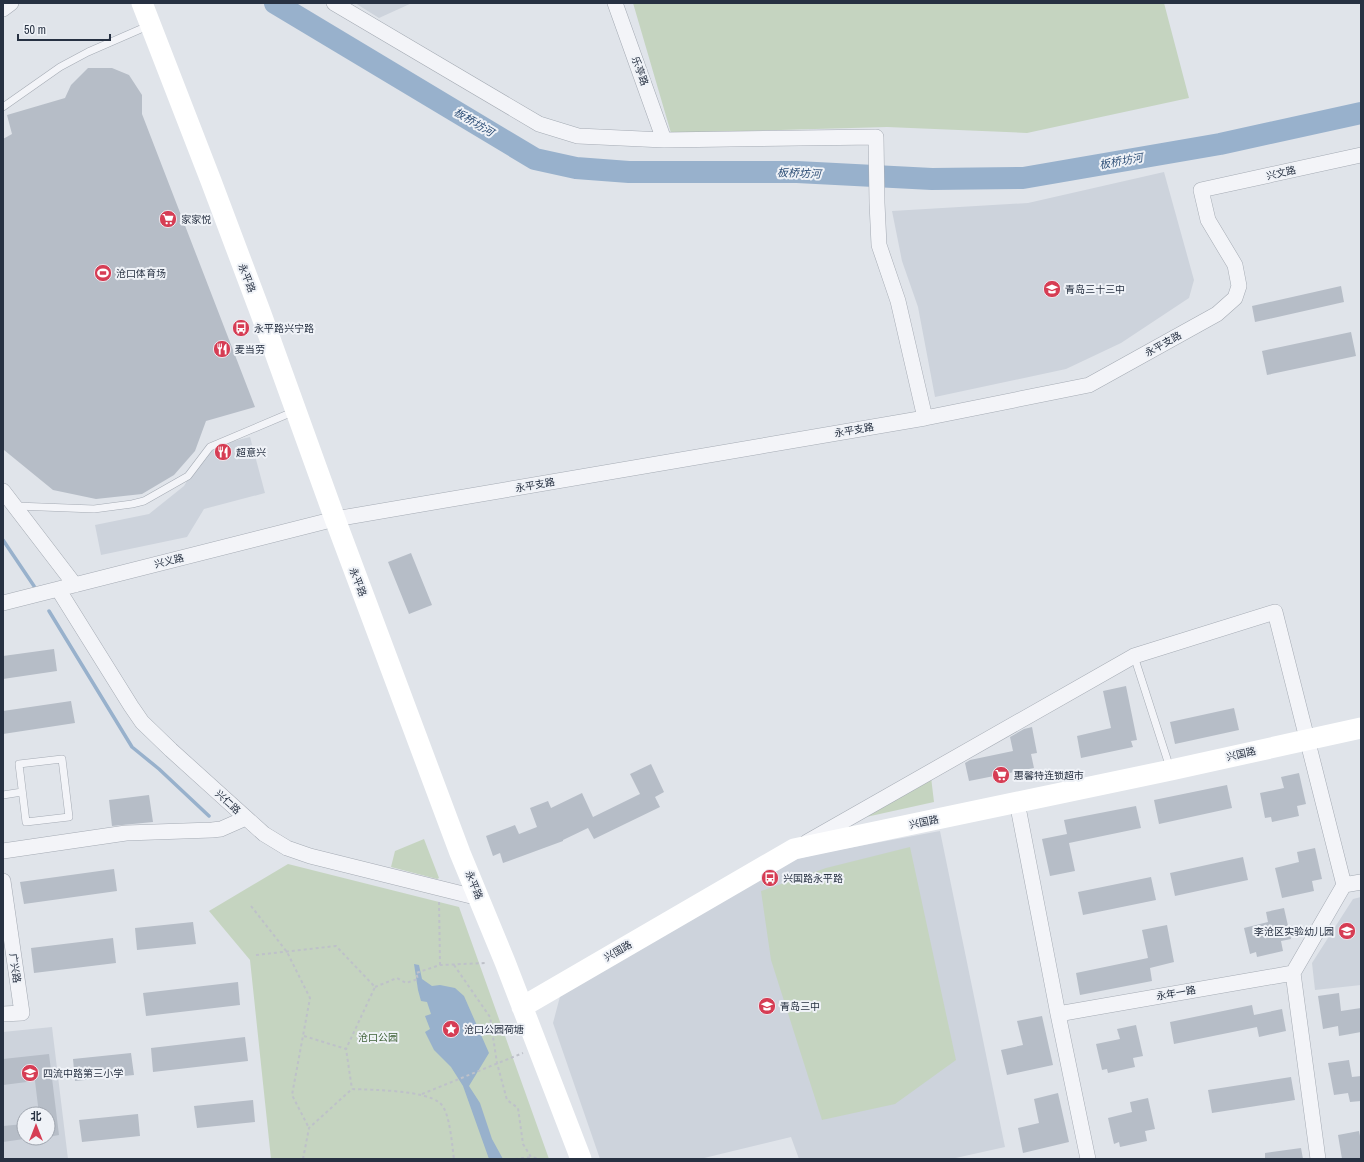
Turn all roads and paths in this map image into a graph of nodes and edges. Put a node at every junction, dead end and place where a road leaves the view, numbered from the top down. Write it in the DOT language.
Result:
graph roads {
  1 [pos="11,3"];
  2 [pos="142,3"];
  3 [pos="334,3"];
  4 [pos="615,3"];
  5 [pos="3,9"];
  6 [pos="150,25"];
  7 [pos="3,107"];
  8 [pos="664,140"];
  9 [pos="1361,155"];
  10 [pos="1201,190"];
  11 [pos="295,411"];
  12 [pos="925,418"];
  13 [pos="3,492"];
  14 [pos="14,506"];
  15 [pos="335,519"];
  16 [pos="74,585"];
  17 [pos="58,589"];
  18 [pos="3,603"];
  19 [pos="1134,656"];
  20 [pos="1361,728"];
  21 [pos="1308,739"];
  22 [pos="1170,770"];
  23 [pos="22,792"];
  24 [pos="3,795"];
  25 [pos="1017,802"];
  26 [pos="246,818"];
  27 [pos="794,849"];
  28 [pos="3,851"];
  29 [pos="3,881"];
  30 [pos="1361,882"];
  31 [pos="1344,885"];
  32 [pos="439,888"];
  33 [pos="479,898"];
  34 [pos="251,906"];
  35 [pos="287,952"];
  36 [pos="256,955"];
  37 [pos="505,962"];
  38 [pos="440,965"];
  39 [pos="454,965"];
  40 [pos="1293,973"];
  41 [pos="375,987"];
  42 [pos="522,1007"];
  43 [pos="3,1014"];
  44 [pos="1058,1014"];
  45 [pos="304,1036"];
  46 [pos="537,1047"];
  47 [pos="346,1049"];
  48 [pos="497,1063"];
  49 [pos="352,1089"];
  50 [pos="422,1094"];
  51 [pos="309,1128"];
  52 [pos="531,1157"];
  53 [pos="303,1159"];
  54 [pos="454,1159"];
  55 [pos="515,1159"];
  56 [pos="540,1159"];
  57 [pos="581,1159"];
  58 [pos="1088,1159"];
  59 [pos="1318,1159"];
  1 -- 5 [label="street"];
  2 -- 6 [label="main road, 永平路"];
  3 -- 8 [label="street"];
  4 -- 8 [label="street, 乐亭路"];
  6 -- 7 [label="lane"];
  6 -- 11 [label="main road, 永平路"];
  8 -- 12 [label="street"];
  9 -- 10 [label="street, 兴文路"];
  10 -- 12 [label="street, 永平支路"];
  11 -- 14 [label="lane"];
  11 -- 15 [label="main road, 永平路"];
  12 -- 15 [label="street, 永平支路"];
  13 -- 14 [label="street"];
  14 -- 16 [label="street"];
  15 -- 16 [label="street, 兴义路"];
  15 -- 33 [label="main road, 永平路"];
  16 -- 17 [label="street, 兴义路"];
  17 -- 18 [label="street, 兴义路"];
  17 -- 26 [label="street, 兴仁路"];
  19 -- 21 [label="street"];
  19 -- 22 [label="lane"];
  19 -- 27 [label="street"];
  20 -- 21 [label="main road, 兴国路"];
  21 -- 22 [label="main road, 兴国路"];
  21 -- 31 [label="street"];
  22 -- 25 [label="main road, 兴国路"];
  23 -- 23 [label="lane"];
  23 -- 24 [label="lane"];
  25 -- 27 [label="main road, 兴国路"];
  25 -- 44 [label="street"];
  26 -- 28 [label="street"];
  26 -- 32 [label="street, 兴仁路"];
  27 -- 42 [label="main road, 兴国路"];
  29 -- 43 [label="street, 广兴路"];
  30 -- 31 [label="street"];
  31 -- 40 [label="street"];
  32 -- 33 [label="street, 兴仁路"];
  32 -- 38 [label="path"];
  33 -- 37 [label="main road, 永平路"];
  34 -- 35 [label="path"];
  35 -- 36 [label="path"];
  35 -- 41 [label="path"];
  35 -- 45 [label="path"];
  37 -- 39 [label="path"];
  37 -- 42 [label="main road, 永平路"];
  38 -- 39 [label="path"];
  38 -- 41 [label="path"];
  39 -- 48 [label="path"];
  40 -- 44 [label="street, 永年一路"];
  40 -- 59 [label="street"];
  41 -- 47 [label="path"];
  42 -- 46 [label="main road, 永平路"];
  44 -- 58 [label="street"];
  45 -- 47 [label="path"];
  45 -- 51 [label="path"];
  46 -- 48 [label="path"];
  46 -- 57 [label="main road, 永平路"];
  47 -- 49 [label="path"];
  48 -- 50 [label="path"];
  48 -- 52 [label="path"];
  49 -- 50 [label="path"];
  49 -- 51 [label="path"];
  50 -- 54 [label="path"];
  51 -- 53 [label="path"];
  52 -- 55 [label="path"];
  52 -- 56 [label="path"];
}
